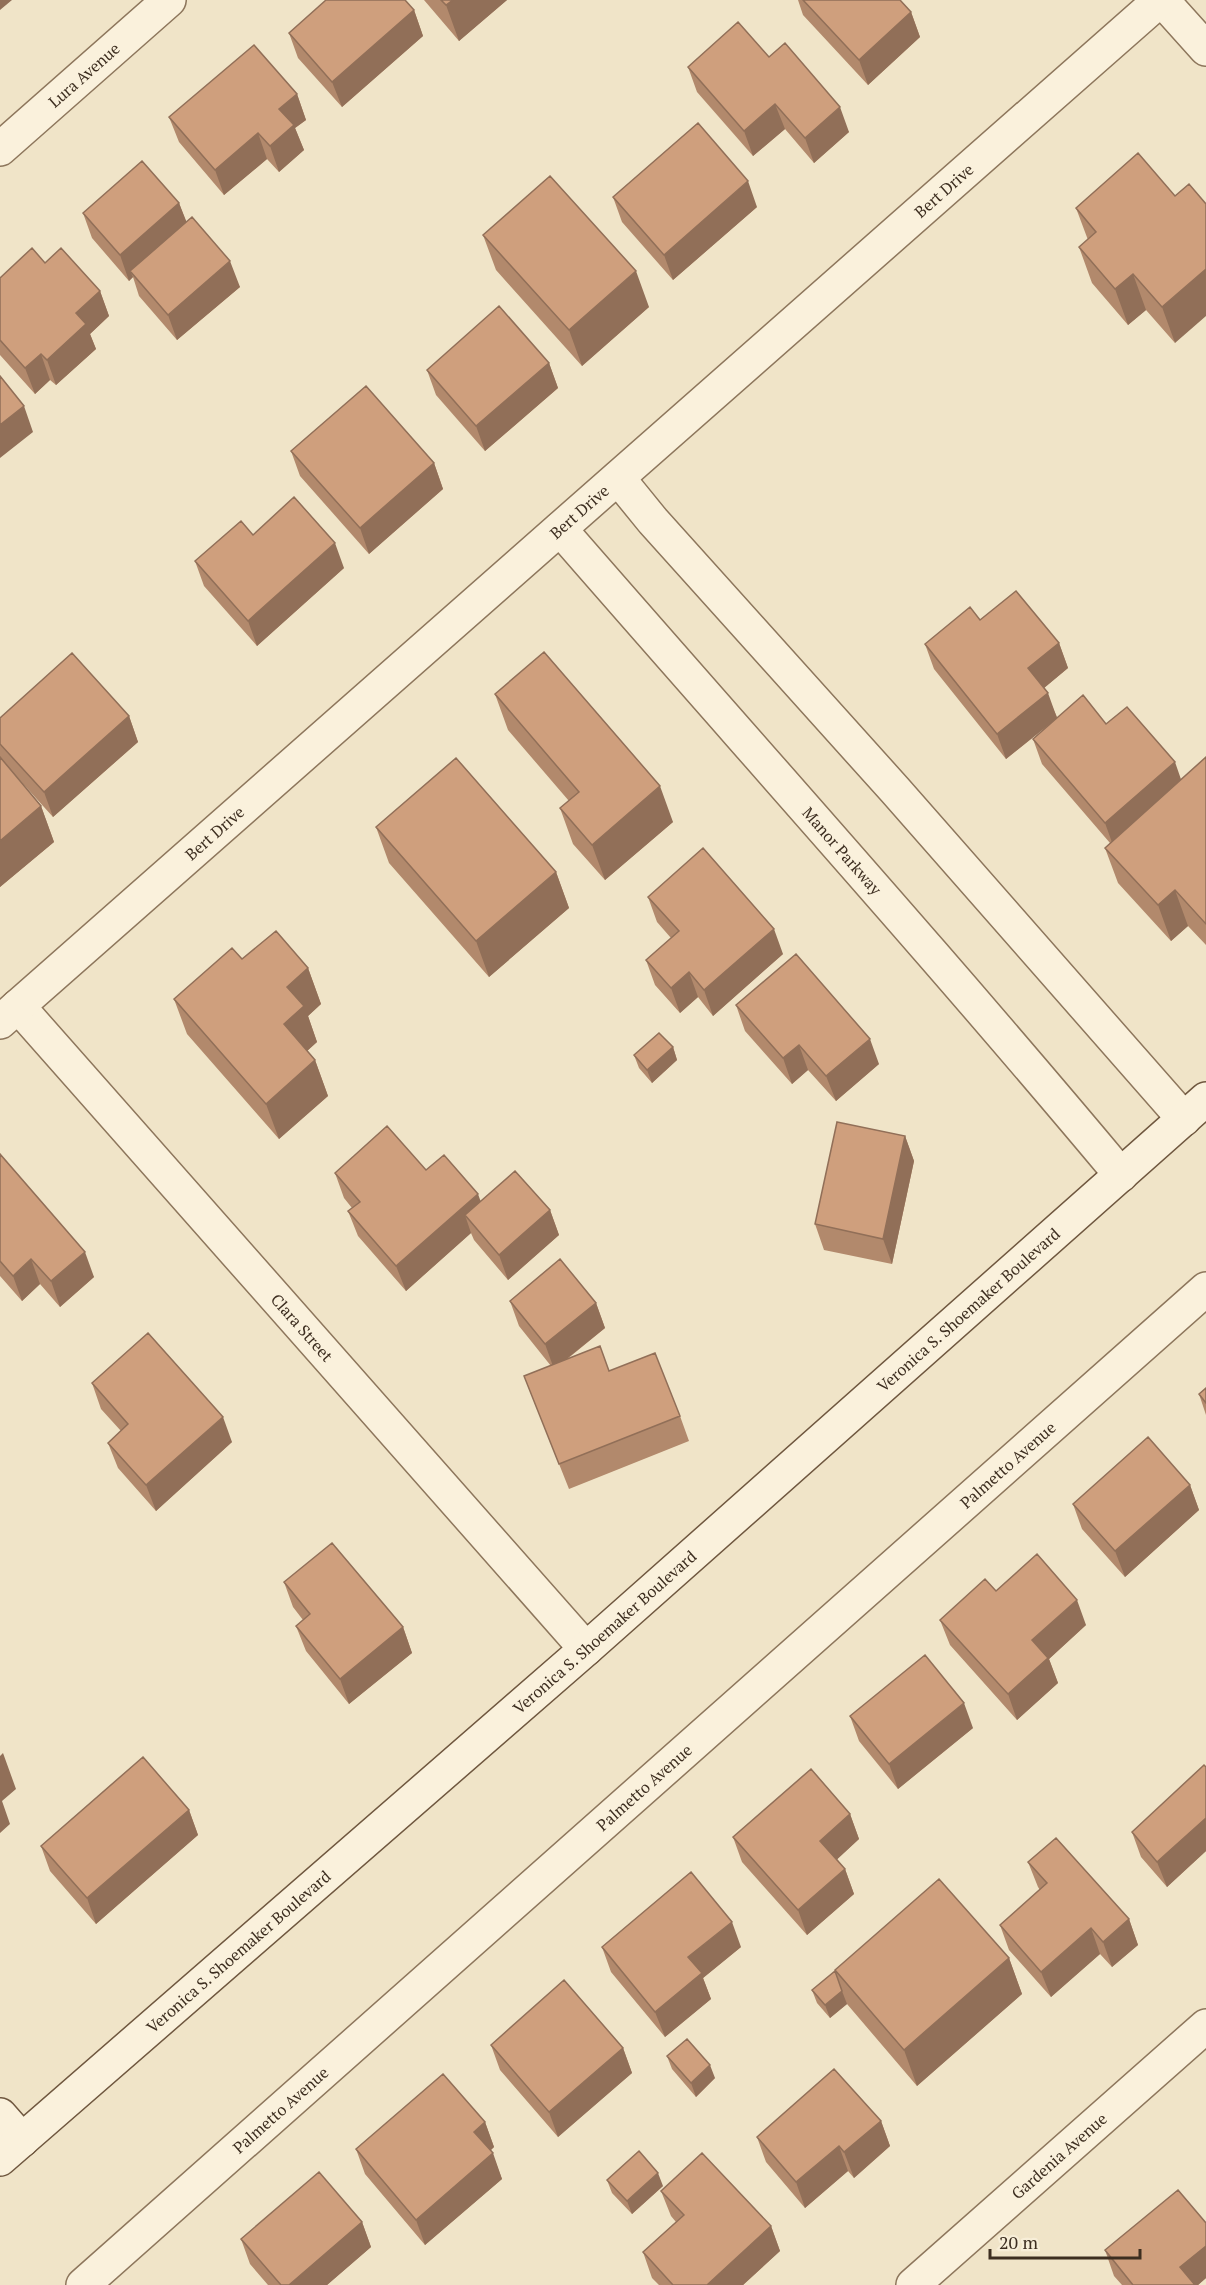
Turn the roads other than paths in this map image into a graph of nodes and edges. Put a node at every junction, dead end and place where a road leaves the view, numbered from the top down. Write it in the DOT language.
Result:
graph roads {
  1 [pos="169,0"];
  2 [pos="1161,0"];
  3 [pos="1206,49"];
  4 [pos="0,149"];
  5 [pos="618,478"];
  6 [pos="560,529"];
  7 [pos="9,1014"];
  8 [pos="1195,1109"];
  9 [pos="1121,1175"];
  10 [pos="1206,1289"];
  11 [pos="586,1649"];
  12 [pos="1206,2026"];
  13 [pos="0,2115"];
  14 [pos="11,2150"];
  15 [pos="83,2285"];
  16 [pos="913,2285"];
  1 -- 4 [label="street, Lura Avenue"];
  2 -- 3 [label="street"];
  2 -- 5 [label="street, Bert Drive"];
  5 -- 6 [label="street, Bert Drive"];
  5 -- 8 [label="street"];
  6 -- 7 [label="street, Bert Drive"];
  6 -- 9 [label="street, Manor Parkway"];
  7 -- 11 [label="street, Clara Street"];
  8 -- 9 [label="street, Veronica S. Shoemaker Boulevard"];
  9 -- 11 [label="street, Veronica S. Shoemaker Boulevard"];
  10 -- 15 [label="street, Palmetto Avenue"];
  11 -- 14 [label="street, Veronica S. Shoemaker Boulevard"];
  12 -- 16 [label="street, Gardenia Avenue"];
  13 -- 14 [label="street"];
}
